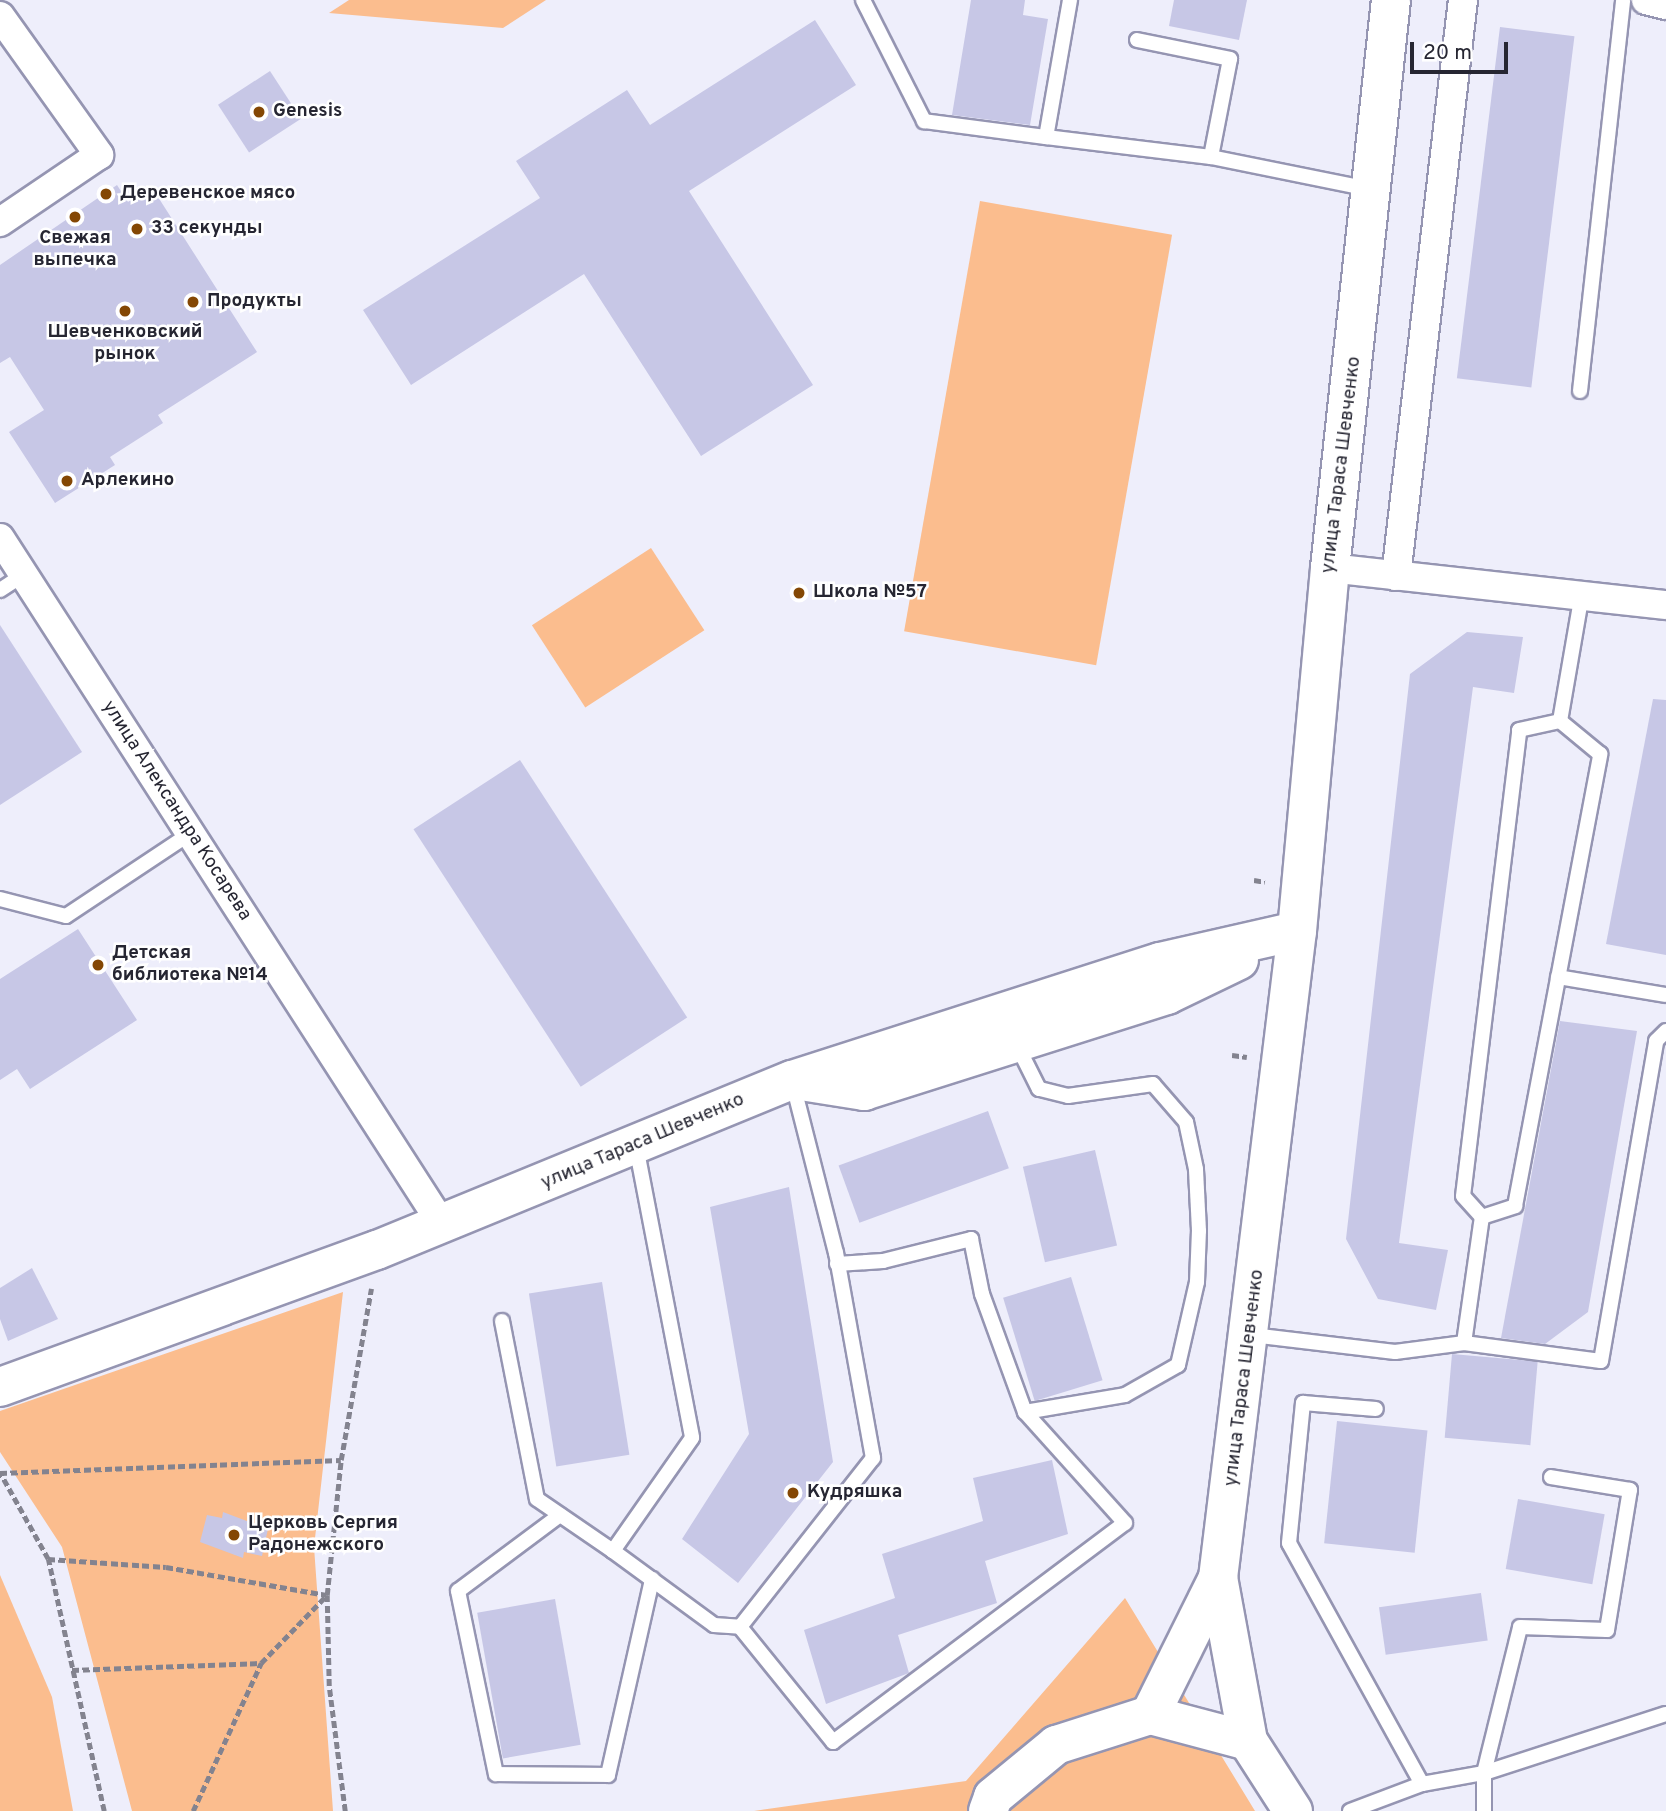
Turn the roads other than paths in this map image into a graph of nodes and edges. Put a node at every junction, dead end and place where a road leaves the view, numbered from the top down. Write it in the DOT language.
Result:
graph roads {
  1 [pos="863,0"];
  2 [pos="1070,0"];
  3 [pos="1391,0"];
  4 [pos="1463,0"];
  5 [pos="1623,0"];
  6 [pos="1646,0"];
  7 [pos="1666,5"];
  8 [pos="0,16"];
  9 [pos="1136,40"];
  10 [pos="1046,137"];
  11 [pos="1211,157"];
  12 [pos="1374,190"];
  13 [pos="0,222"];
  14 [pos="1580,391"];
  15 [pos="0,538"];
  16 [pos="1329,568"];
  17 [pos="23,575"];
  18 [pos="1396,576"];
  19 [pos="0,590"];
  20 [pos="1582,593"];
  21 [pos="1666,605"];
  22 [pos="1560,721"];
  23 [pos="191,833"];
  24 [pos="0,899"];
  25 [pos="1297,931"];
  26 [pos="1558,977"];
  27 [pos="1666,995"];
  28 [pos="1666,1031"];
  29 [pos="1017,1045"];
  30 [pos="792,1080"];
  31 [pos="636,1145"];
  32 [pos="1482,1217"];
  33 [pos="442,1224"];
  34 [pos="837,1264"];
  35 [pos="502,1321"];
  36 [pos="1252,1335"];
  37 [pos="1464,1343"];
  38 [pos="0,1387"];
  39 [pos="1376,1409"];
  40 [pos="1025,1412"];
  41 [pos="1551,1477"];
  42 [pos="560,1515"];
  43 [pos="613,1551"];
  44 [pos="1218,1578"];
  45 [pos="652,1579"];
  46 [pos="740,1627"];
  47 [pos="1666,1714"];
  48 [pos="1150,1715"];
  49 [pos="1248,1741"];
  50 [pos="1485,1773"];
  51 [pos="1422,1784"];
  52 [pos="988,1811"];
  53 [pos="1293,1811"];
  54 [pos="1350,1811"];
  55 [pos="1484,1811"];
  1 -- 10 [label="lane"];
  2 -- 10 [label="lane"];
  3 -- 12 [label="street, улица Тараса Шевченко"];
  4 -- 18 [label="street"];
  5 -- 14 [label="lane"];
  6 -- 7 [label="street"];
  8 -- 13 [label="street"];
  9 -- 11 [label="lane"];
  10 -- 11 [label="lane"];
  11 -- 12 [label="lane"];
  12 -- 16 [label="street, улица Тараса Шевченко"];
  15 -- 17 [label="street, улица Александра Косарева"];
  16 -- 18 [label="street"];
  16 -- 25 [label="street, улица Тараса Шевченко"];
  17 -- 19 [label="lane"];
  17 -- 23 [label="street, улица Александра Косарева"];
  18 -- 20 [label="street"];
  20 -- 21 [label="street"];
  20 -- 22 [label="lane"];
  22 -- 26 [label="lane"];
  22 -- 32 [label="lane"];
  23 -- 24 [label="lane"];
  23 -- 33 [label="street, улица Александра Косарева"];
  25 -- 29 [label="street"];
  25 -- 30 [label="street, улица Тараса Шевченко"];
  25 -- 36 [label="street, улица Тараса Шевченко"];
  26 -- 27 [label="lane"];
  26 -- 32 [label="lane"];
  28 -- 37 [label="lane"];
  29 -- 30 [label="street"];
  29 -- 40 [label="lane"];
  30 -- 31 [label="street, улица Тараса Шевченко"];
  30 -- 34 [label="lane"];
  31 -- 33 [label="street, улица Тараса Шевченко"];
  31 -- 43 [label="lane"];
  32 -- 37 [label="lane"];
  33 -- 38 [label="street, улица Тараса Шевченко"];
  34 -- 40 [label="lane"];
  34 -- 46 [label="lane"];
  35 -- 42 [label="lane"];
  36 -- 37 [label="lane"];
  36 -- 44 [label="street, улица Тараса Шевченко"];
  39 -- 51 [label="lane"];
  40 -- 46 [label="lane"];
  41 -- 50 [label="lane"];
  42 -- 43 [label="lane"];
  42 -- 45 [label="lane"];
  43 -- 45 [label="lane"];
  44 -- 48 [label="street"];
  44 -- 49 [label="street, улица Тараса Шевченко"];
  45 -- 46 [label="lane"];
  47 -- 50 [label="lane"];
  48 -- 49 [label="street"];
  48 -- 52 [label="street"];
  49 -- 53 [label="street, улица Тараса Шевченко"];
  50 -- 51 [label="lane"];
  50 -- 55 [label="lane"];
  51 -- 54 [label="lane"];
}
